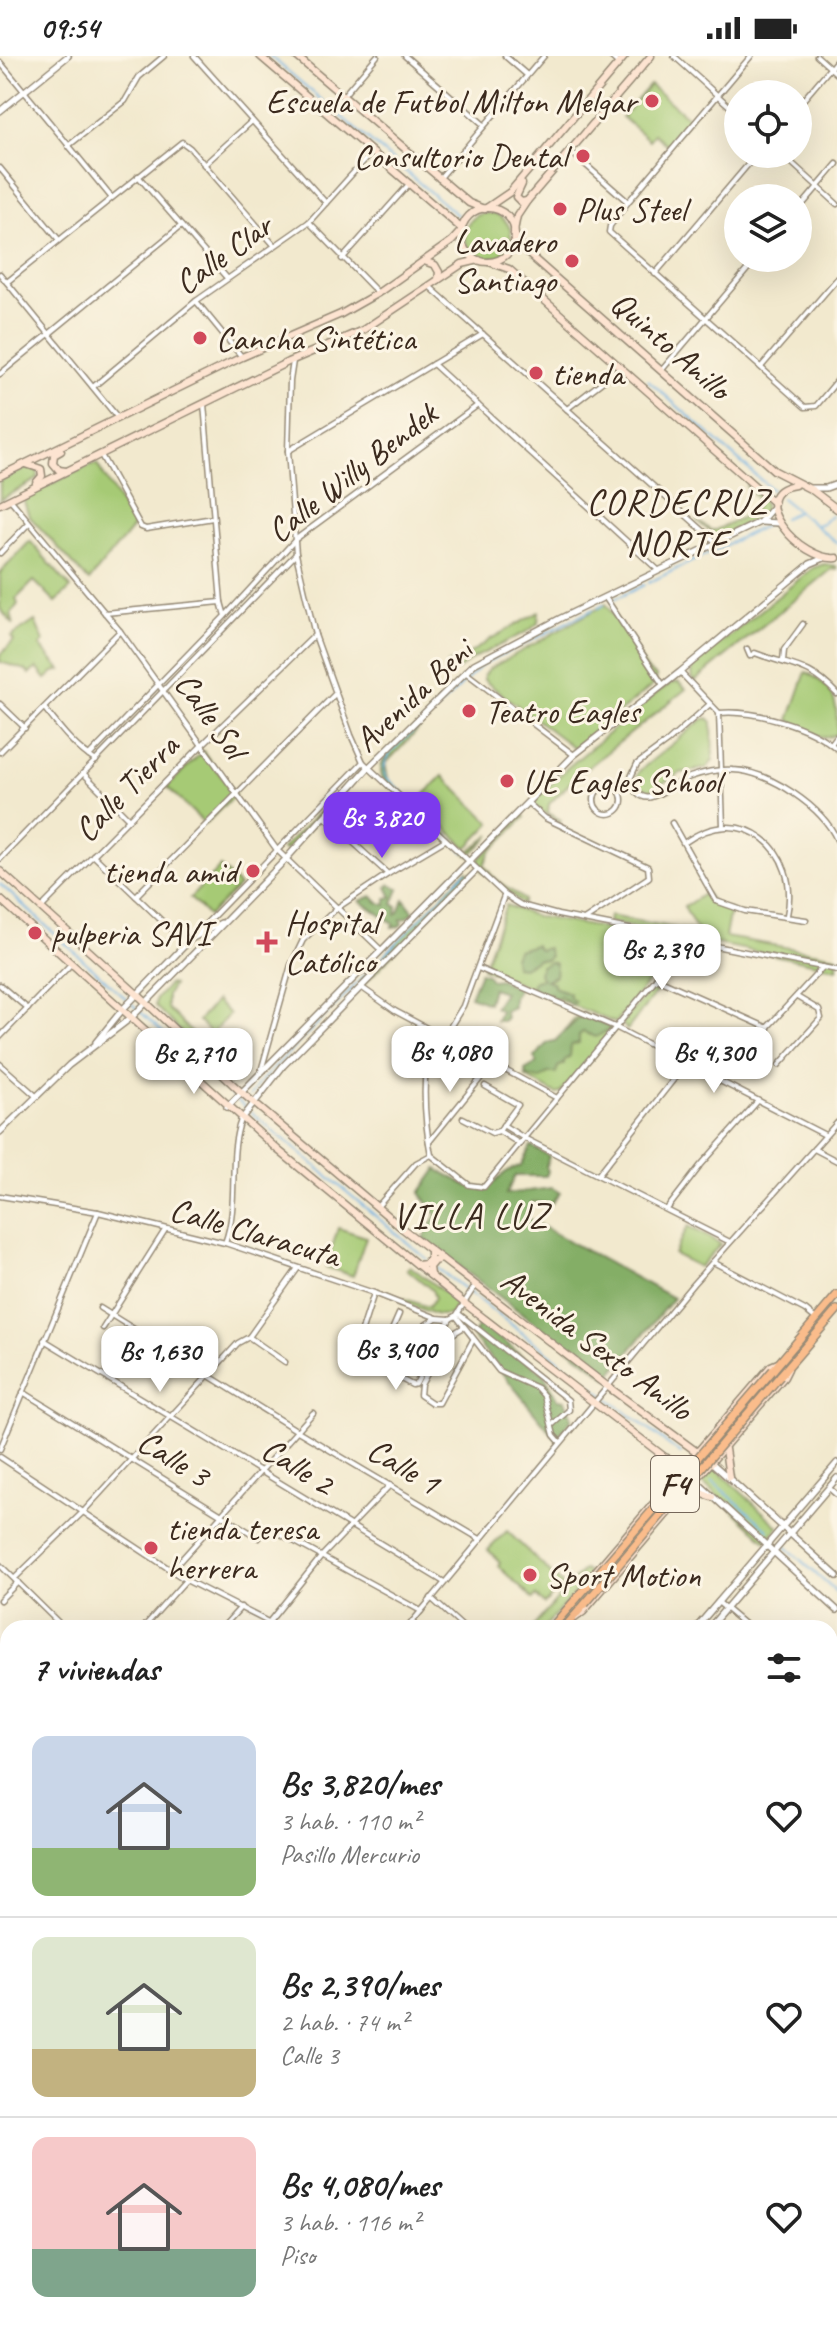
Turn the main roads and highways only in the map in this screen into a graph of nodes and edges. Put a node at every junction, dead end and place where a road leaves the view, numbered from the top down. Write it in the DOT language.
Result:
graph roads {
  1 [pos="262,56"];
  2 [pos="625,56"];
  3 [pos="651,56"];
  4 [pos="299,57"];
  5 [pos="541,155"];
  6 [pos="527,201"];
  7 [pos="484,209"];
  8 [pos="462,230"];
  9 [pos="514,232"];
  10 [pos="479,260"];
  11 [pos="424,261"];
  12 [pos="489,262"];
  13 [pos="438,280"];
  14 [pos="91,432"];
  15 [pos="25,464"];
  16 [pos="68,471"];
  17 [pos="0,476"];
  18 [pos="804,487"];
  19 [pos="20,494"];
  20 [pos="0,504"];
  21 [pos="774,505"];
  22 [pos="837,509"];
  23 [pos="833,559"];
  24 [pos="0,871"];
  25 [pos="0,899"];
  26 [pos="430,1250"];
  27 [pos="442,1259"];
  28 [pos="418,1265"];
  29 [pos="430,1275"];
  30 [pos="837,1295"];
  31 [pos="837,1310"];
  32 [pos="785,1364"];
  33 [pos="776,1373"];
  34 [pos="709,1437"];
  35 [pos="684,1442"];
  36 [pos="725,1448"];
  37 [pos="697,1452"];
  38 [pos="668,1458"];
  39 [pos="712,1463"];
  40 [pos="682,1470"];
  41 [pos="729,1477"];
  42 [pos="696,1481"];
  43 [pos="670,1484"];
  44 [pos="685,1494"];
  45 [pos="712,1497"];
  46 [pos="560,1617"];
  47 [pos="558,1620"];
  48 [pos="571,1620"];
  49 [pos="573,1620"];
  1 -- 8 [label="main road"];
  2 -- 5 [label="main road"];
  3 -- 6 [label="main road"];
  4 -- 7 [label="main road"];
  5 -- 6 [label="main road"];
  5 -- 7 [label="main road"];
  6 -- 9 [label="main road"];
  7 -- 8 [label="main road"];
  7 -- 9 [label="main road"];
  8 -- 10 [label="main road"];
  8 -- 11 [label="main road"];
  9 -- 12 [label="main road"];
  9 -- 18 [label="main road, Quinto Anillo"];
  10 -- 12 [label="main road"];
  10 -- 13 [label="main road"];
  11 -- 13 [label="main road"];
  11 -- 14 [label="main road"];
  12 -- 21 [label="main road, Quinto Anillo"];
  13 -- 16 [label="main road"];
  14 -- 15 [label="main road"];
  14 -- 16 [label="main road"];
  15 -- 17 [label="main road"];
  15 -- 19 [label="main road"];
  16 -- 19 [label="main road"];
  18 -- 21 [label="main road"];
  18 -- 22 [label="main road, Quinto Anillo"];
  19 -- 20 [label="main road"];
  21 -- 23 [label="main road"];
  24 -- 26 [label="main road, Avenida Sexto Anillo"];
  25 -- 28 [label="main road, Avenida Sexto Anillo"];
  26 -- 27 [label="main road, Avenida Sexto Anillo"];
  26 -- 28 [label="main road"];
  27 -- 29 [label="main road"];
  27 -- 35 [label="main road, Avenida Sexto Anillo"];
  28 -- 29 [label="main road, Avenida Sexto Anillo"];
  29 -- 38 [label="main road, Avenida Sexto Anillo"];
  30 -- 32 [label="highway, F4"];
  31 -- 32 [label="highway, F4"];
  32 -- 33 [label="highway, F4"];
  32 -- 34 [label="main road"];
  32 -- 36 [label="main road"];
  33 -- 46 [label="highway, F4, bridge"];
  33 -- 48 [label="highway, F4, bridge"];
  34 -- 35 [label="main road"];
  34 -- 36 [label="main road"];
  34 -- 37 [label="main road"];
  35 -- 37 [label="main road, Avenida Sexto Anillo"];
  36 -- 39 [label="main road"];
  36 -- 41 [label="main road"];
  37 -- 39 [label="main road, Avenida Sexto Anillo"];
  37 -- 40 [label="main road"];
  38 -- 40 [label="main road, Avenida Sexto Anillo"];
  38 -- 43 [label="main road"];
  39 -- 42 [label="main road"];
  40 -- 42 [label="main road, Avenida Sexto Anillo"];
  40 -- 43 [label="main road"];
  42 -- 44 [label="main road"];
  43 -- 44 [label="main road"];
  43 -- 46 [label="main road"];
  44 -- 45 [label="main road"];
  44 -- 49 [label="main road"];
  46 -- 47 [label="highway, F4"];
}
